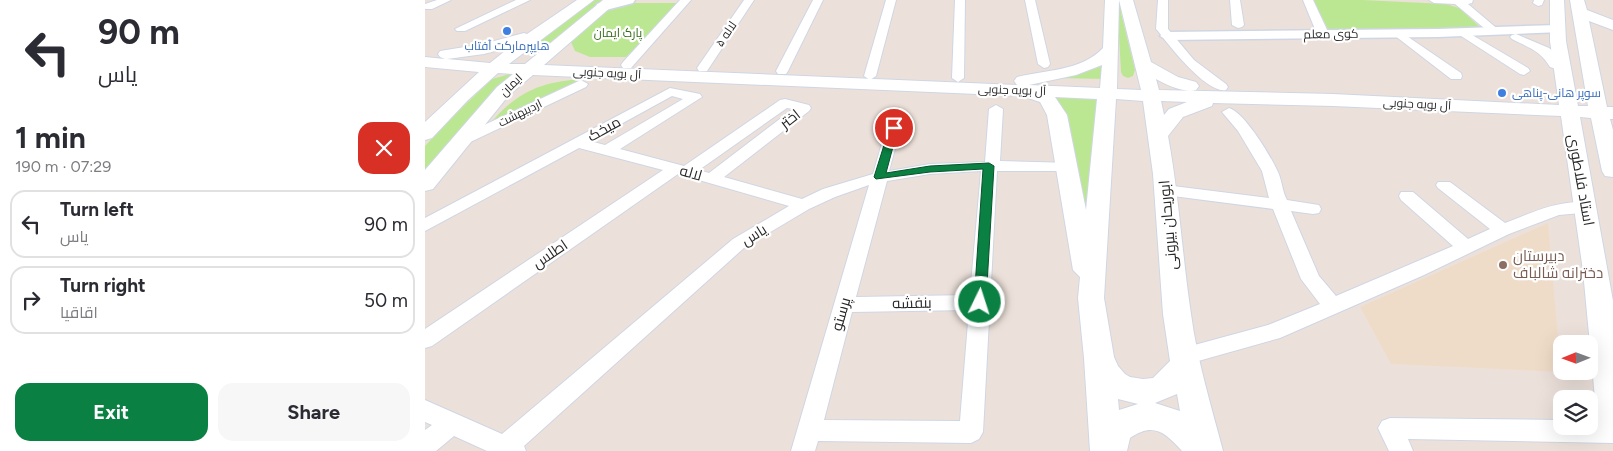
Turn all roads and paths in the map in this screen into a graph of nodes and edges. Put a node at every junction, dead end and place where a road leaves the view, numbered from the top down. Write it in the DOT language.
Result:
graph roads {
  1 [pos="446,0"];
  2 [pos="525,0"];
  3 [pos="629,0"];
  4 [pos="686,0"];
  5 [pos="749,0"];
  6 [pos="818,0"];
  7 [pos="891,0"];
  8 [pos="960,0"];
  9 [pos="1030,0"];
  10 [pos="1112,0"];
  11 [pos="1126,0"];
  12 [pos="1163,0"];
  13 [pos="1235,0"];
  14 [pos="1307,0"];
  15 [pos="1434,0"];
  16 [pos="1470,0"];
  17 [pos="1458,1"];
  18 [pos="1545,1"];
  19 [pos="600,2"];
  20 [pos="1577,6"];
  21 [pos="428,7"];
  22 [pos="1238,25"];
  23 [pos="1613,25"];
  24 [pos="461,29"];
  25 [pos="1494,31"];
  26 [pos="1462,32"];
  27 [pos="1398,33"];
  28 [pos="1323,34"];
  29 [pos="1167,36"];
  30 [pos="1613,36"];
  31 [pos="1516,37"];
  32 [pos="529,39"];
  33 [pos="1586,39"];
  34 [pos="555,45"];
  35 [pos="1110,50"];
  36 [pos="425,52"];
  37 [pos="451,59"];
  38 [pos="425,62"];
  39 [pos="1044,64"];
  40 [pos="627,65"];
  41 [pos="703,68"];
  42 [pos="528,69"];
  43 [pos="782,71"];
  44 [pos="1524,71"];
  45 [pos="490,72"];
  46 [pos="580,73"];
  47 [pos="1563,73"];
  48 [pos="870,76"];
  49 [pos="1455,76"];
  50 [pos="958,78"];
  51 [pos="1147,82"];
  52 [pos="1022,86"];
  53 [pos="1109,88"];
  54 [pos="1222,99"];
  55 [pos="495,100"];
  56 [pos="1605,102"];
  57 [pos="1514,103"];
  58 [pos="996,109"];
  59 [pos="899,112"];
  60 [pos="425,134"];
  61 [pos="1609,134"];
  62 [pos="1157,136"];
  63 [pos="1574,138"];
  64 [pos="459,142"];
  65 [pos="578,143"];
  66 [pos="608,150"];
  67 [pos="991,166"];
  68 [pos="1067,166"];
  69 [pos="680,170"];
  70 [pos="1613,171"];
  71 [pos="879,177"];
  72 [pos="712,179"];
  73 [pos="425,184"];
  74 [pos="1444,185"];
  75 [pos="1165,190"];
  76 [pos="1407,196"];
  77 [pos="1281,204"];
  78 [pos="803,205"];
  79 [pos="1586,208"];
  80 [pos="1313,209"];
  81 [pos="425,225"];
  82 [pos="1503,230"];
  83 [pos="1465,246"];
  84 [pos="1091,298"];
  85 [pos="980,302"];
  86 [pos="844,305"];
  87 [pos="1333,306"];
  88 [pos="425,340"];
  89 [pos="1099,358"];
  90 [pos="1185,360"];
  91 [pos="425,410"];
  92 [pos="1613,419"];
  93 [pos="451,424"];
  94 [pos="809,430"];
  95 [pos="1613,432"];
  96 [pos="425,445"];
  97 [pos="510,449"];
  98 [pos="803,451"];
  99 [pos="1108,451"];
  100 [pos="1204,451"];
  101 [pos="1401,451"];
  1 -- 21 [label="street"];
  2 -- 24 [label="street"];
  3 -- 19 [label="street"];
  4 -- 40 [label="street"];
  5 -- 41 [label="street, لاله ۵"];
  6 -- 43 [label="street"];
  7 -- 48 [label="street"];
  8 -- 50 [label="street"];
  9 -- 39 [label="street"];
  10 -- 35 [label="main road"];
  11 -- 51 [label="main road, ابوریحان بیرونی"];
  12 -- 29 [label="street"];
  13 -- 22 [label="street"];
  14 -- 28 [label="street"];
  15 -- 17 [label="street"];
  16 -- 17 [label="street"];
  17 -- 25 [label="street"];
  18 -- 47 [label="main road, استاد فلاطوری"];
  19 -- 32 [label="main road, ایمان"];
  19 -- 34 [label="main road, ایمان"];
  20 -- 23 [label="main road"];
  20 -- 33 [label="main road, استاد فلاطوری"];
  25 -- 26 [label="street, کوی معلم"];
  25 -- 47 [label="street, کوی معلم"];
  26 -- 27 [label="street, کوی معلم"];
  26 -- 44 [label="street"];
  27 -- 28 [label="street, کوی معلم"];
  27 -- 49 [label="street"];
  28 -- 29 [label="street, کوی معلم"];
  29 -- 54 [label="street"];
  30 -- 33 [label="main road"];
  31 -- 47 [label="street"];
  32 -- 34 [label="main road"];
  32 -- 37 [label="main road"];
  32 -- 45 [label="main road, ایمان"];
  33 -- 56 [label="main road, استاد فلاطوری"];
  34 -- 42 [label="main road, ایمان"];
  34 -- 46 [label="main road"];
  35 -- 52 [label="main road"];
  35 -- 53 [label="main road"];
  36 -- 37 [label="main road, آل بویه جنوبی"];
  37 -- 38 [label="main road, آل بویه جنوبی"];
  37 -- 45 [label="main road, آل بویه جنوبی"];
  37 -- 45 [label="main road"];
  40 -- 41 [label="main road, آل بویه جنوبی"];
  40 -- 46 [label="main road, آل بویه جنوبی"];
  41 -- 43 [label="main road, آل بویه جنوبی"];
  42 -- 45 [label="main road, آل بویه جنوبی"];
  42 -- 46 [label="main road, آل بویه جنوبی"];
  42 -- 55 [label="main road, ایمان"];
  43 -- 48 [label="main road, آل بویه جنوبی"];
  45 -- 60 [label="main road, ایمان"];
  46 -- 52 [label="main road, آل بویه جنوبی"];
  46 -- 55 [label="main road"];
  46 -- 64 [label="street, اردیبهشت"];
  47 -- 56 [label="main road, آل بویه جنوبی"];
  47 -- 57 [label="main road, آل بویه جنوبی"];
  47 -- 57 [label="main road"];
  47 -- 63 [label="main road, استاد فلاطوری"];
  48 -- 50 [label="main road, آل بویه جنوبی"];
  50 -- 52 [label="main road, آل بویه جنوبی"];
  51 -- 53 [label="main road, آل بویه جنوبی"];
  51 -- 54 [label="main road, آل بویه جنوبی"];
  51 -- 54 [label="main road, آل بویه جنوبی"];
  51 -- 62 [label="main road, ابوریحان بیرونی"];
  52 -- 53 [label="main road, آل بویه جنوبی"];
  52 -- 68 [label="main road"];
  53 -- 84 [label="main road"];
  54 -- 57 [label="main road, آل بویه جنوبی"];
  54 -- 62 [label="main road"];
  54 -- 77 [label="street"];
  55 -- 64 [label="main road, ایمان"];
  56 -- 61 [label="main road, استاد فلاطوری"];
  57 -- 63 [label="main road"];
  58 -- 67 [label="street"];
  59 -- 71 [label="street, پرستو"];
  61 -- 70 [label="main road, استاد فلاطوری"];
  62 -- 75 [label="main road, ابوریحان بیرونی"];
  63 -- 79 [label="main road, استاد فلاطوری"];
  64 -- 73 [label="main road, ایمان"];
  65 -- 66 [label="street, لاله"];
  65 -- 66 [label="street, میخک"];
  65 -- 81 [label="street, میخک"];
  66 -- 69 [label="street, لاله"];
  67 -- 68 [label="street, یاس"];
  67 -- 71 [label="street, یاس"];
  67 -- 85 [label="street"];
  68 -- 84 [label="main road"];
  69 -- 72 [label="street, لاله"];
  69 -- 72 [label="street, اختر"];
  69 -- 88 [label="street, اطلس"];
  71 -- 78 [label="street, یاس"];
  71 -- 86 [label="street, پرستو"];
  72 -- 78 [label="street, لاله"];
  74 -- 82 [label="street"];
  75 -- 77 [label="street"];
  75 -- 90 [label="main road, ابوریحان بیرونی"];
  76 -- 83 [label="street"];
  77 -- 80 [label="street"];
  77 -- 87 [label="street"];
  78 -- 97 [label="street, یاس"];
  79 -- 82 [label="street"];
  79 -- 92 [label="main road, استاد فلاطوری"];
  82 -- 83 [label="street"];
  83 -- 87 [label="street"];
  84 -- 89 [label="main road"];
  85 -- 86 [label="street, بنفشه"];
  85 -- 94 [label="street"];
  86 -- 94 [label="street, پرستو"];
  87 -- 90 [label="street"];
  89 -- 90 [label="main road"];
  89 -- 99 [label="main road"];
  90 -- 100 [label="main road, ابوریحان بیرونی"];
  91 -- 93 [label="street"];
  93 -- 96 [label="street"];
  93 -- 97 [label="street"];
  94 -- 98 [label="street, پرستو"];
  95 -- 101 [label="street"];
  99 -- 100 [label="main road"];
}
